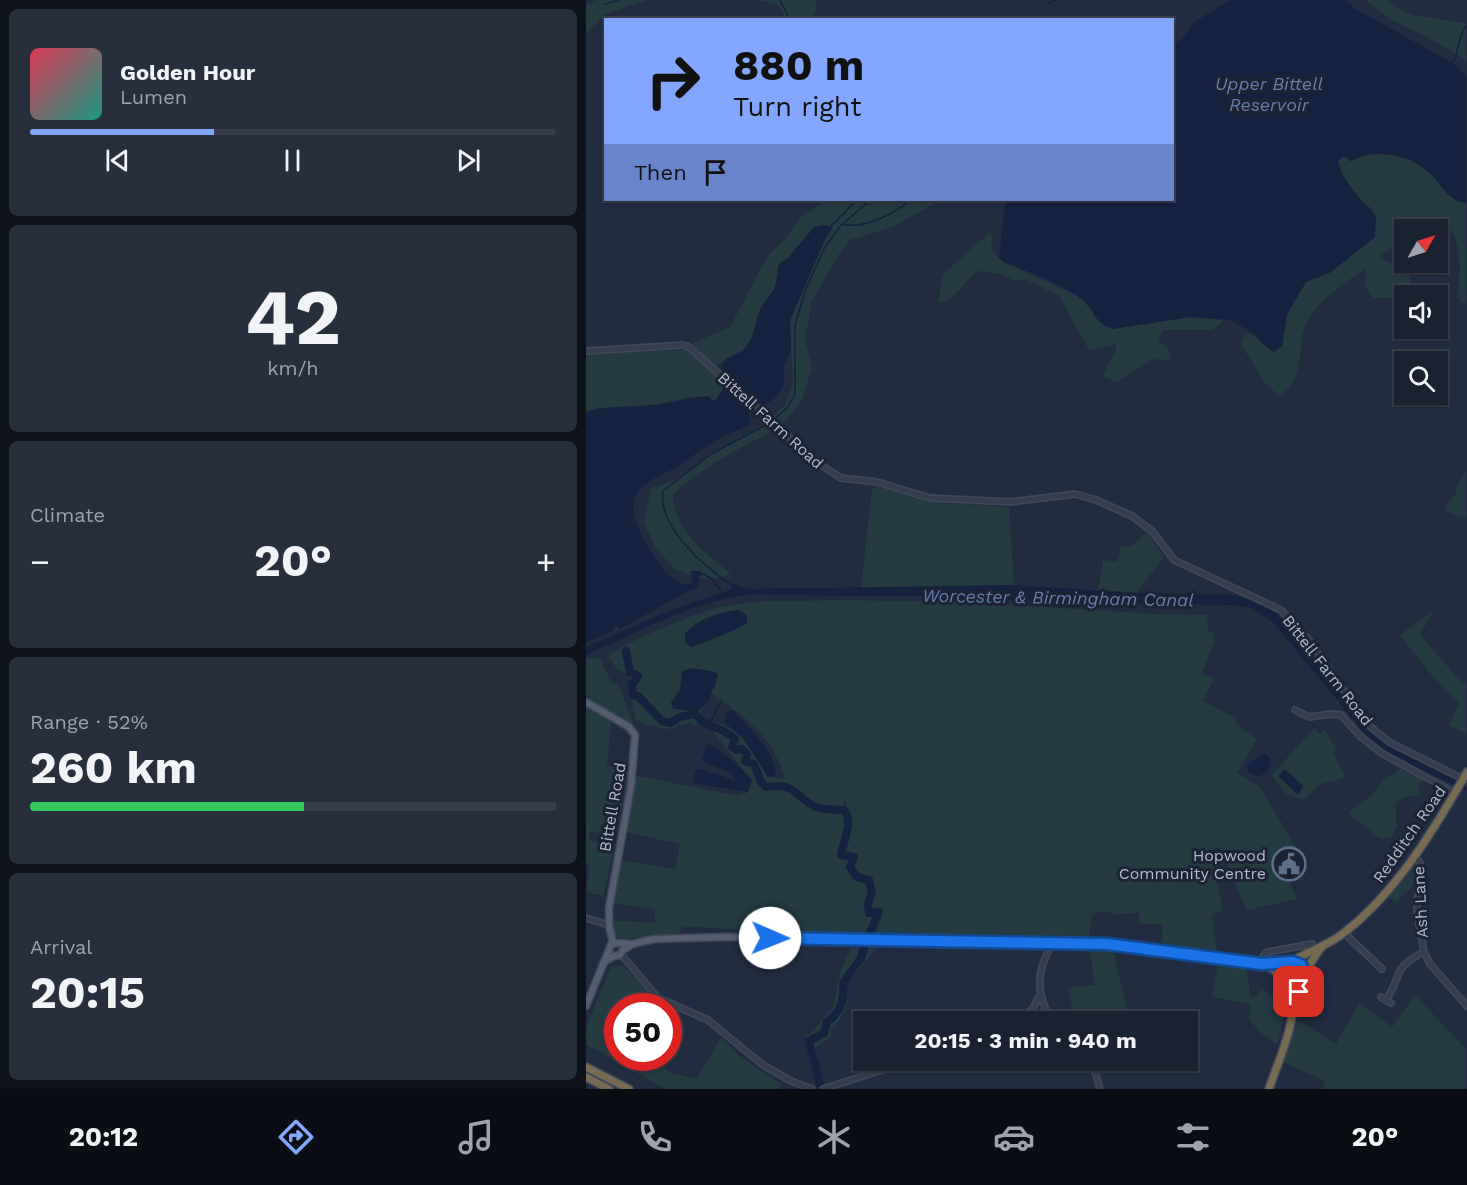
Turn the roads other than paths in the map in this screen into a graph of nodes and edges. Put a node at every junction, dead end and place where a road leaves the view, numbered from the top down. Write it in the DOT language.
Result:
graph roads {
  1 [pos="586,351"];
  2 [pos="586,702"];
  3 [pos="1295,710"];
  4 [pos="1464,777"];
  5 [pos="1456,791"];
  6 [pos="1415,855"];
  7 [pos="586,918"];
  8 [pos="609,925"];
  9 [pos="1344,933"];
  10 [pos="1053,942"];
  11 [pos="615,943"];
  12 [pos="634,944"];
  13 [pos="1312,944"];
  14 [pos="1322,948"];
  15 [pos="617,952"];
  16 [pos="1424,952"];
  17 [pos="1291,963"];
  18 [pos="1262,964"];
  19 [pos="1382,969"];
  20 [pos="1303,976"];
  21 [pos="1285,978"];
  22 [pos="1040,995"];
  23 [pos="1386,1000"];
  24 [pos="586,1006"];
  25 [pos="1466,1006"];
  26 [pos="1032,1010"];
  27 [pos="1036,1011"];
  28 [pos="1046,1011"];
  29 [pos="1292,1013"];
  30 [pos="586,1067"];
  31 [pos="879,1071"];
  32 [pos="1095,1071"];
  33 [pos="586,1077"];
  34 [pos="609,1089"];
  35 [pos="629,1089"];
  36 [pos="812,1089"];
  37 [pos="823,1089"];
  38 [pos="1100,1089"];
  39 [pos="1269,1089"];
  1 -- 4 [label="street, Bittell Farm Road"];
  2 -- 8 [label="main road, Bittell Road"];
  3 -- 5 [label="street"];
  4 -- 5 [label="highway, Redditch Road"];
  5 -- 6 [label="highway, Redditch Road"];
  6 -- 9 [label="highway, Redditch Road"];
  6 -- 16 [label="street, Ash Lane"];
  7 -- 8 [label="street"];
  8 -- 11 [label="main road, Bittell Road"];
  9 -- 14 [label="highway, Redditch Road"];
  9 -- 19 [label="street"];
  10 -- 12 [label="main road, Redditch Road"];
  10 -- 18 [label="main road, Redditch Road"];
  10 -- 22 [label="street"];
  11 -- 12 [label="main road, Redditch Road"];
  11 -- 15 [label="main road"];
  11 -- 15 [label="main road"];
  12 -- 15 [label="main road, Redditch Road"];
  13 -- 18 [label="street"];
  14 -- 17 [label="highway, Redditch Road"];
  14 -- 20 [label="highway, Redditch Road"];
  15 -- 24 [label="main road, Redditch Road"];
  15 -- 36 [label="street"];
  16 -- 23 [label="street"];
  16 -- 25 [label="street, Ash Lane"];
  17 -- 18 [label="main road, Redditch Road"];
  17 -- 20 [label="highway"];
  17 -- 21 [label="highway"];
  18 -- 21 [label="main road, Redditch Road"];
  20 -- 21 [label="highway"];
  20 -- 29 [label="highway, Redditch Road"];
  21 -- 29 [label="highway"];
  22 -- 26 [label="street"];
  22 -- 28 [label="street"];
  26 -- 27 [label="street"];
  29 -- 39 [label="highway, Redditch Road"];
  30 -- 35 [label="highway"];
  31 -- 37 [label="street"];
  32 -- 38 [label="street"];
  33 -- 34 [label="highway"];
}
